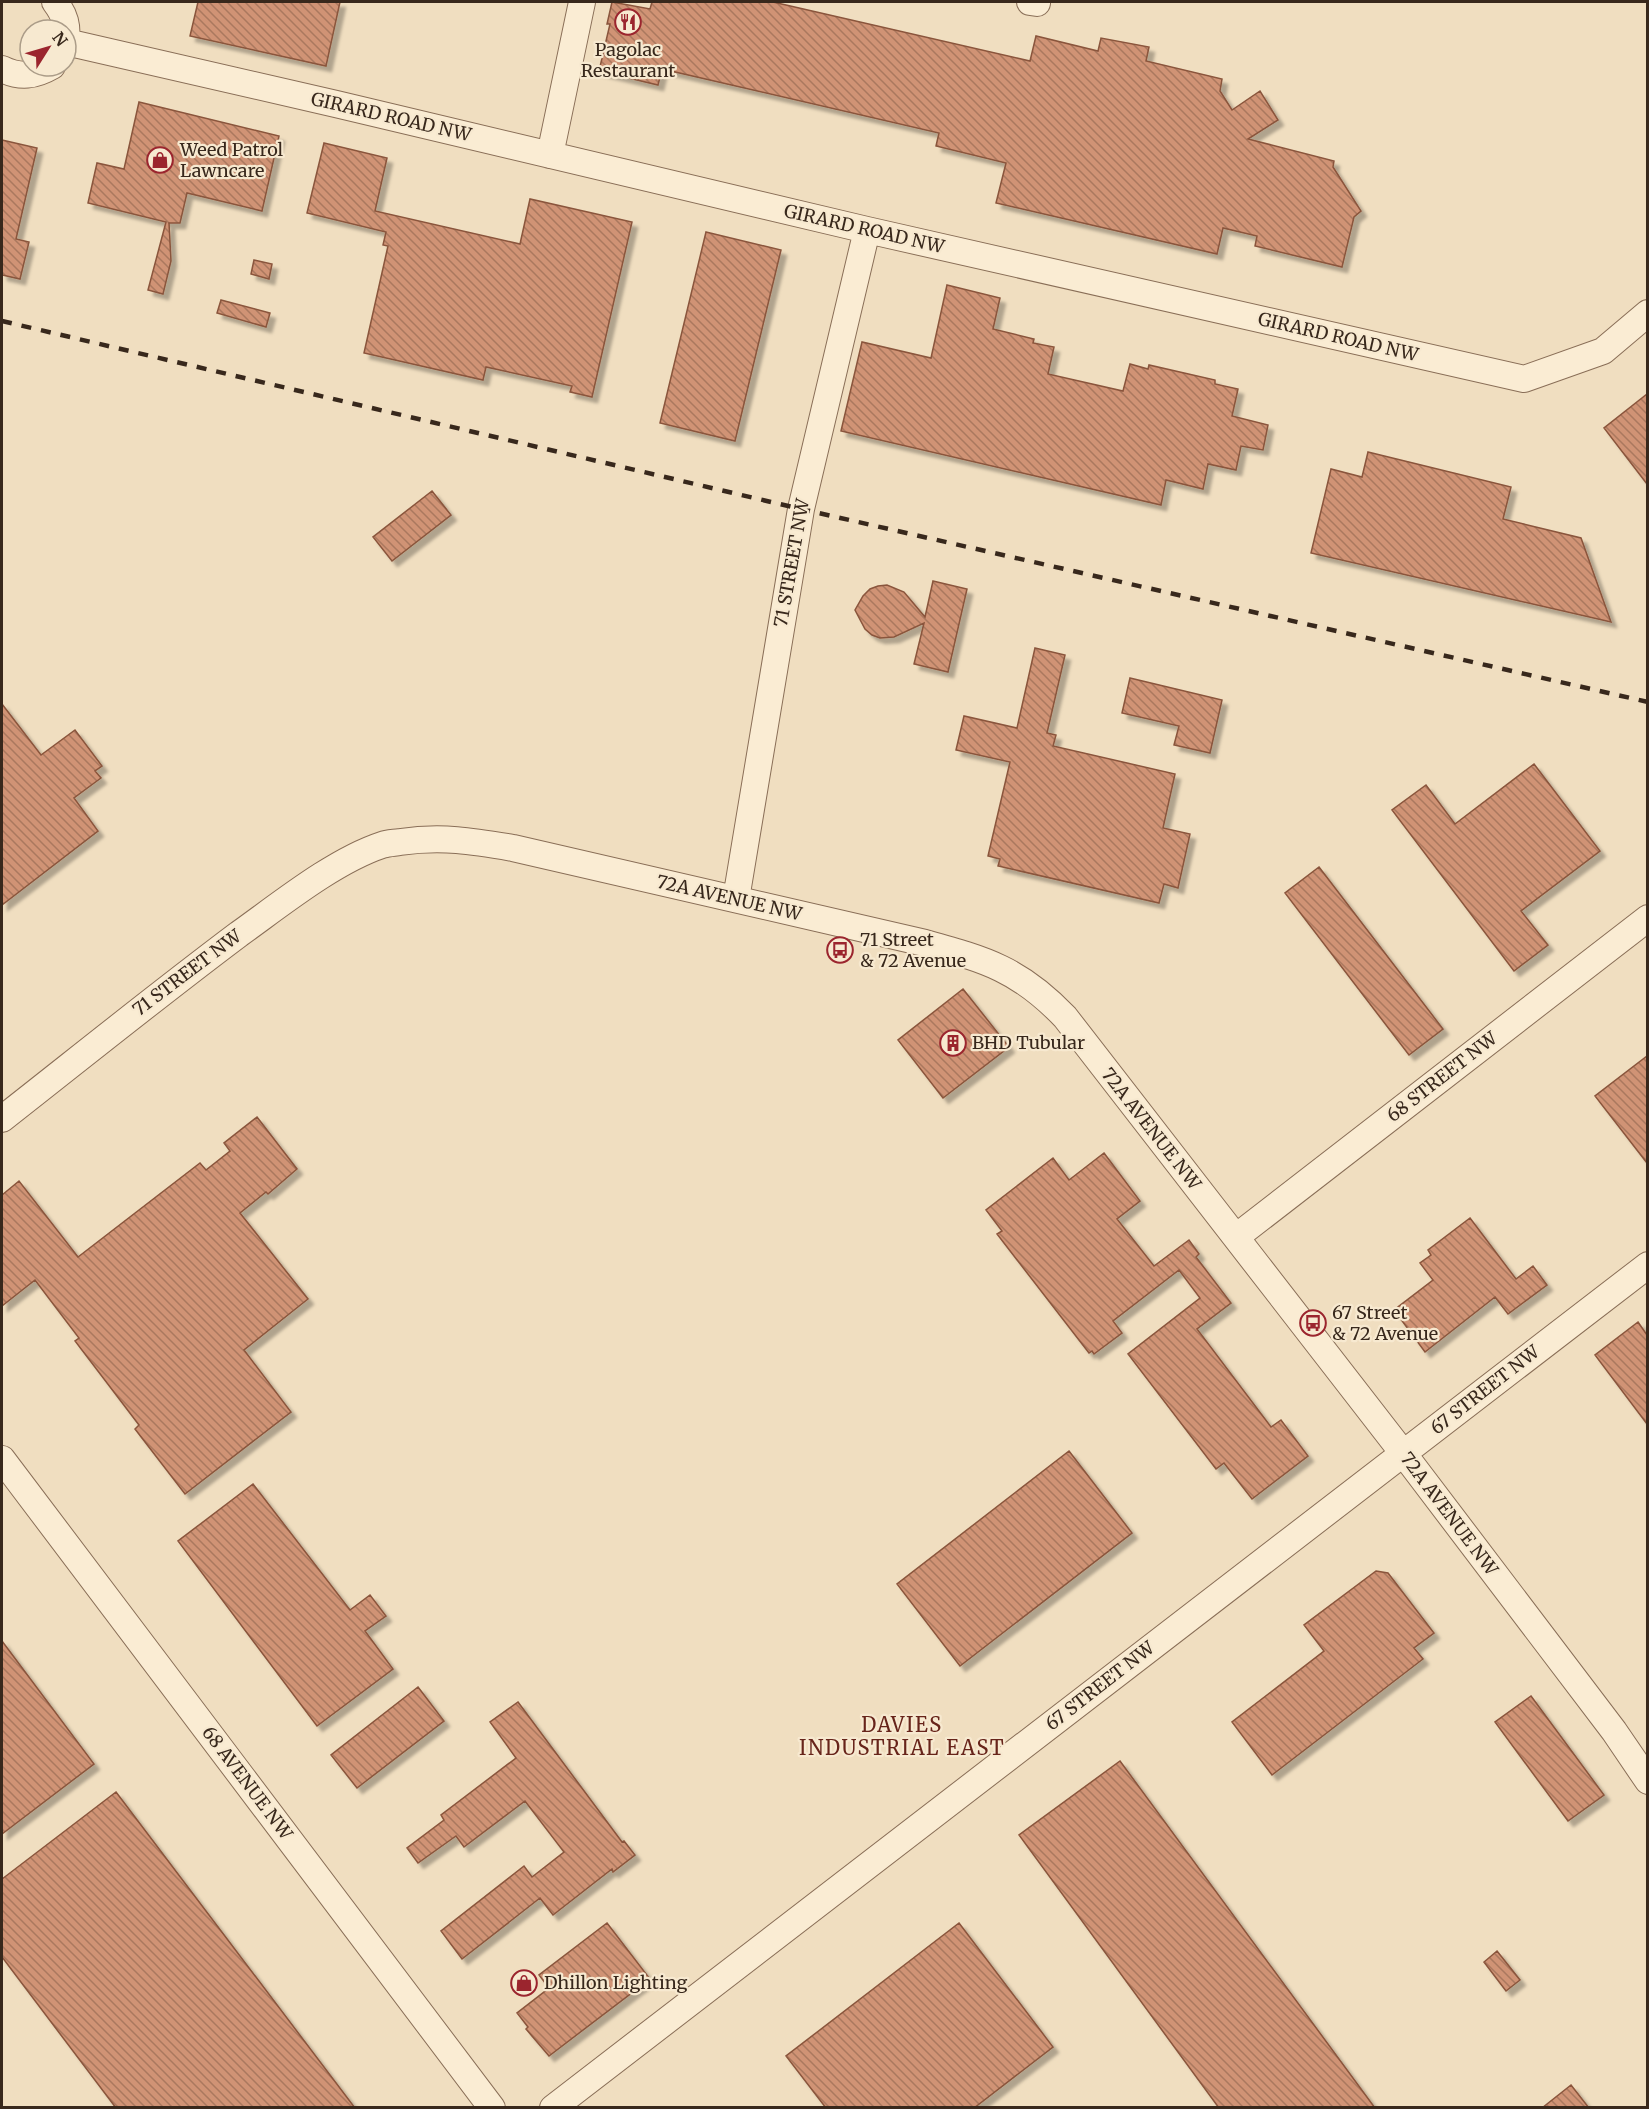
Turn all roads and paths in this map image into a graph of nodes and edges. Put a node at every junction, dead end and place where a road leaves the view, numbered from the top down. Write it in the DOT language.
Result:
graph roads {
  1 [pos="55,2"];
  2 [pos="582,2"];
  3 [pos="65,18"];
  4 [pos="78,46"];
  5 [pos="2,69"];
  6 [pos="18,75"];
  7 [pos="550,155"];
  8 [pos="867,230"];
  9 [pos="1647,313"];
  10 [pos="384,844"];
  11 [pos="736,899"];
  12 [pos="1647,918"];
  13 [pos="2,1119"];
  14 [pos="1236,1237"];
  15 [pos="1647,1265"];
  16 [pos="1403,1453"];
  17 [pos="2,1459"];
  18 [pos="1647,1781"];
  19 [pos="492,2108"];
  20 [pos="553,2108"];
  1 -- 3 [label="street, GIRARD ROAD NW"];
  2 -- 7 [label="street"];
  4 -- 7 [label="street, GIRARD ROAD NW"];
  5 -- 6 [label="street"];
  7 -- 8 [label="street, GIRARD ROAD NW"];
  8 -- 9 [label="street, GIRARD ROAD NW"];
  8 -- 11 [label="street, 71 STREET NW"];
  10 -- 11 [label="street, 72A AVENUE NW"];
  10 -- 13 [label="street, 71 STREET NW"];
  11 -- 14 [label="street, 72A AVENUE NW"];
  12 -- 14 [label="street, 68 STREET NW"];
  14 -- 16 [label="street, 72A AVENUE NW"];
  15 -- 16 [label="street, 67 STREET NW"];
  16 -- 18 [label="street, 72A AVENUE NW"];
  16 -- 20 [label="street, 67 STREET NW"];
  17 -- 19 [label="street, 68 AVENUE NW"];
}
